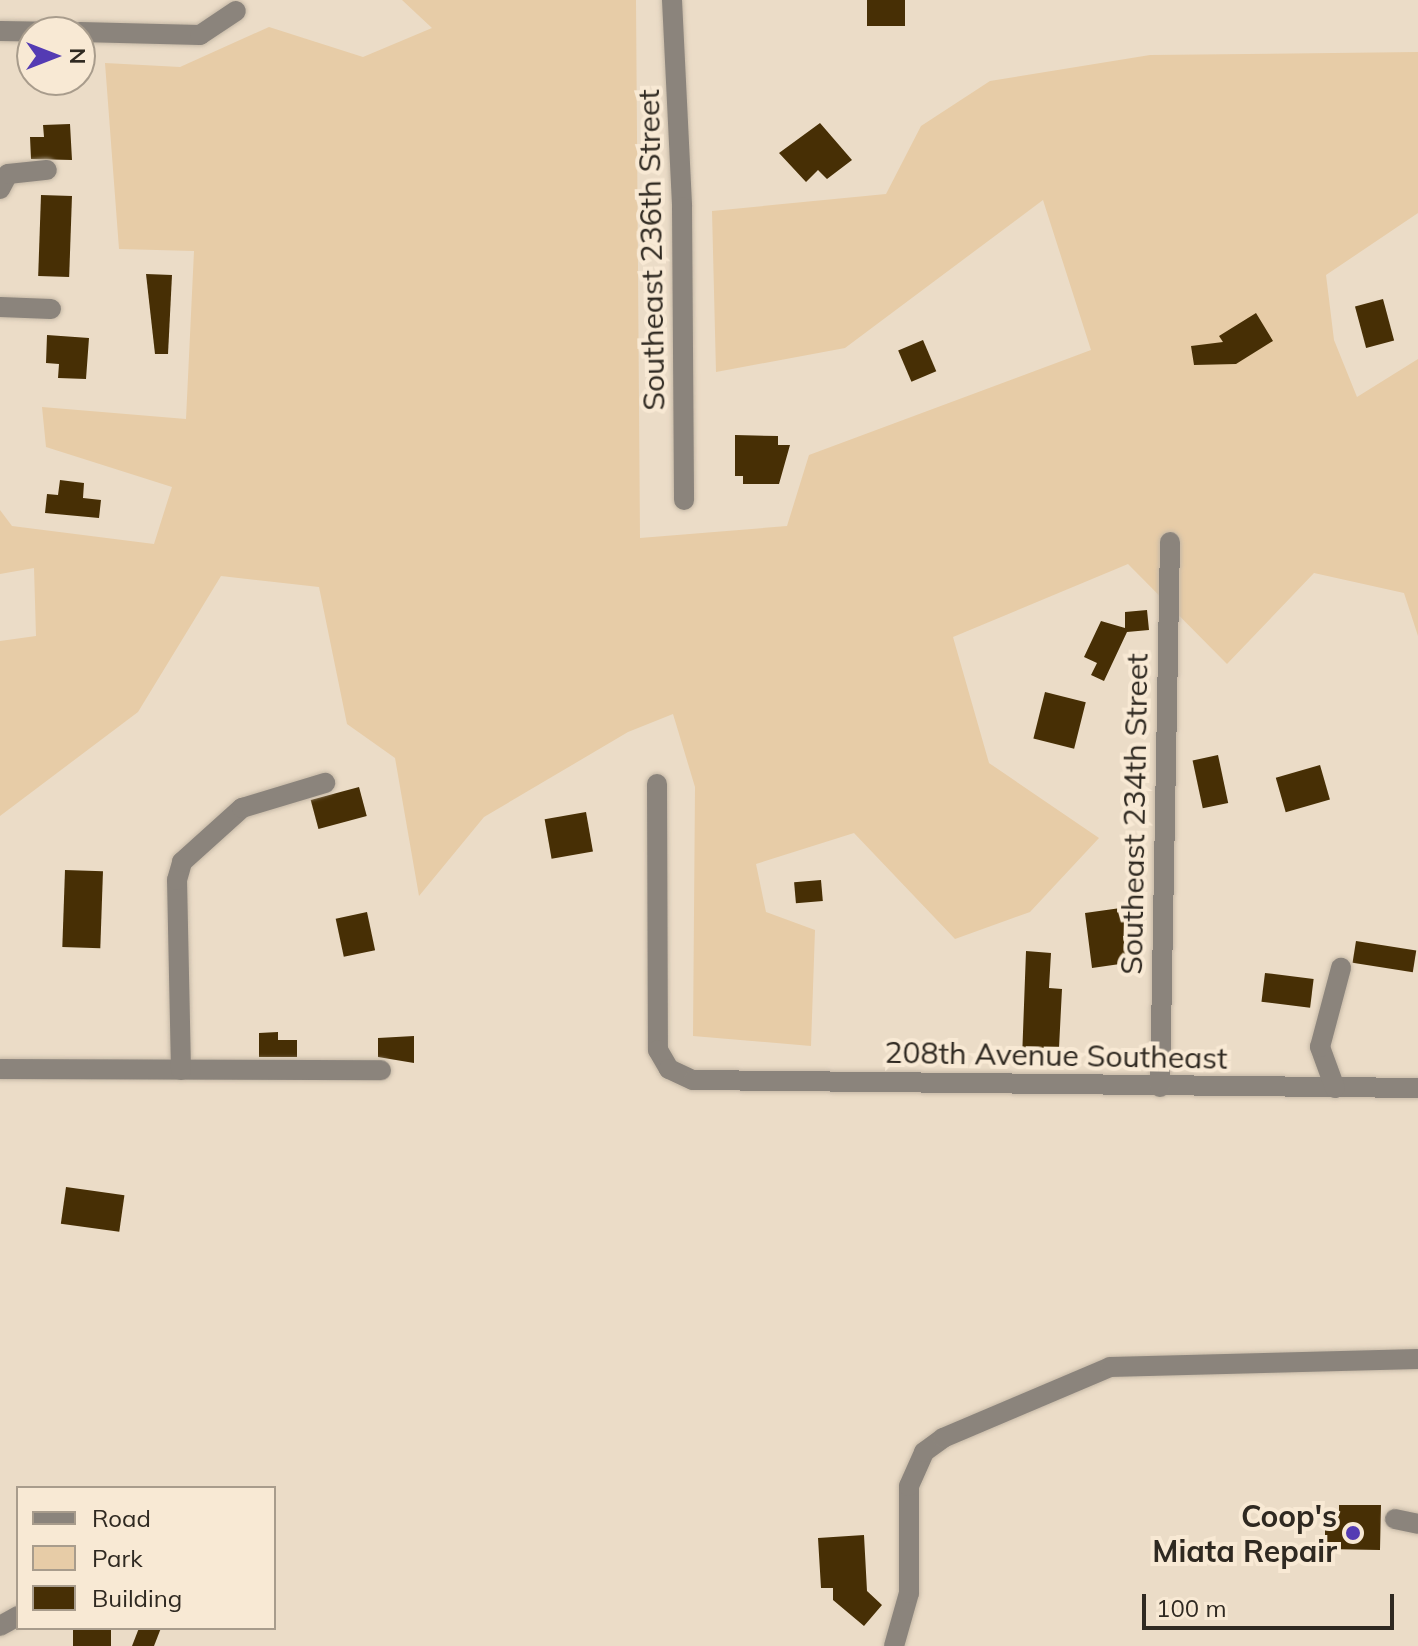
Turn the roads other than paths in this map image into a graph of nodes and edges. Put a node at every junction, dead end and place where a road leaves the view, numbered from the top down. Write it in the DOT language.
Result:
graph roads {
  1 [pos="672,0"];
  2 [pos="236,11"];
  3 [pos="96,32"];
  4 [pos="47,170"];
  5 [pos="0,189"];
  6 [pos="0,308"];
  7 [pos="51,309"];
  8 [pos="684,500"];
  9 [pos="1170,542"];
  10 [pos="325,783"];
  11 [pos="657,784"];
  12 [pos="1341,968"];
  13 [pos="0,1069"];
  14 [pos="181,1070"];
  15 [pos="381,1070"];
  16 [pos="1160,1087"];
  17 [pos="1335,1088"];
  18 [pos="1418,1088"];
  19 [pos="1418,1359"];
  20 [pos="1395,1519"];
  21 [pos="1418,1524"];
  22 [pos="894,1646"];
  1 -- 8 [label="street, Southeast 236th Street"];
  2 -- 3 [label="street"];
  4 -- 5 [label="street"];
  6 -- 7 [label="street"];
  9 -- 16 [label="street, Southeast 234th Street"];
  10 -- 14 [label="street"];
  11 -- 16 [label="street, 208th Avenue Southeast"];
  12 -- 17 [label="street"];
  13 -- 14 [label="street"];
  14 -- 15 [label="street"];
  16 -- 17 [label="street, 208th Avenue Southeast"];
  17 -- 18 [label="street, 208th Avenue Southeast"];
  19 -- 22 [label="street"];
  20 -- 21 [label="street"];
}
